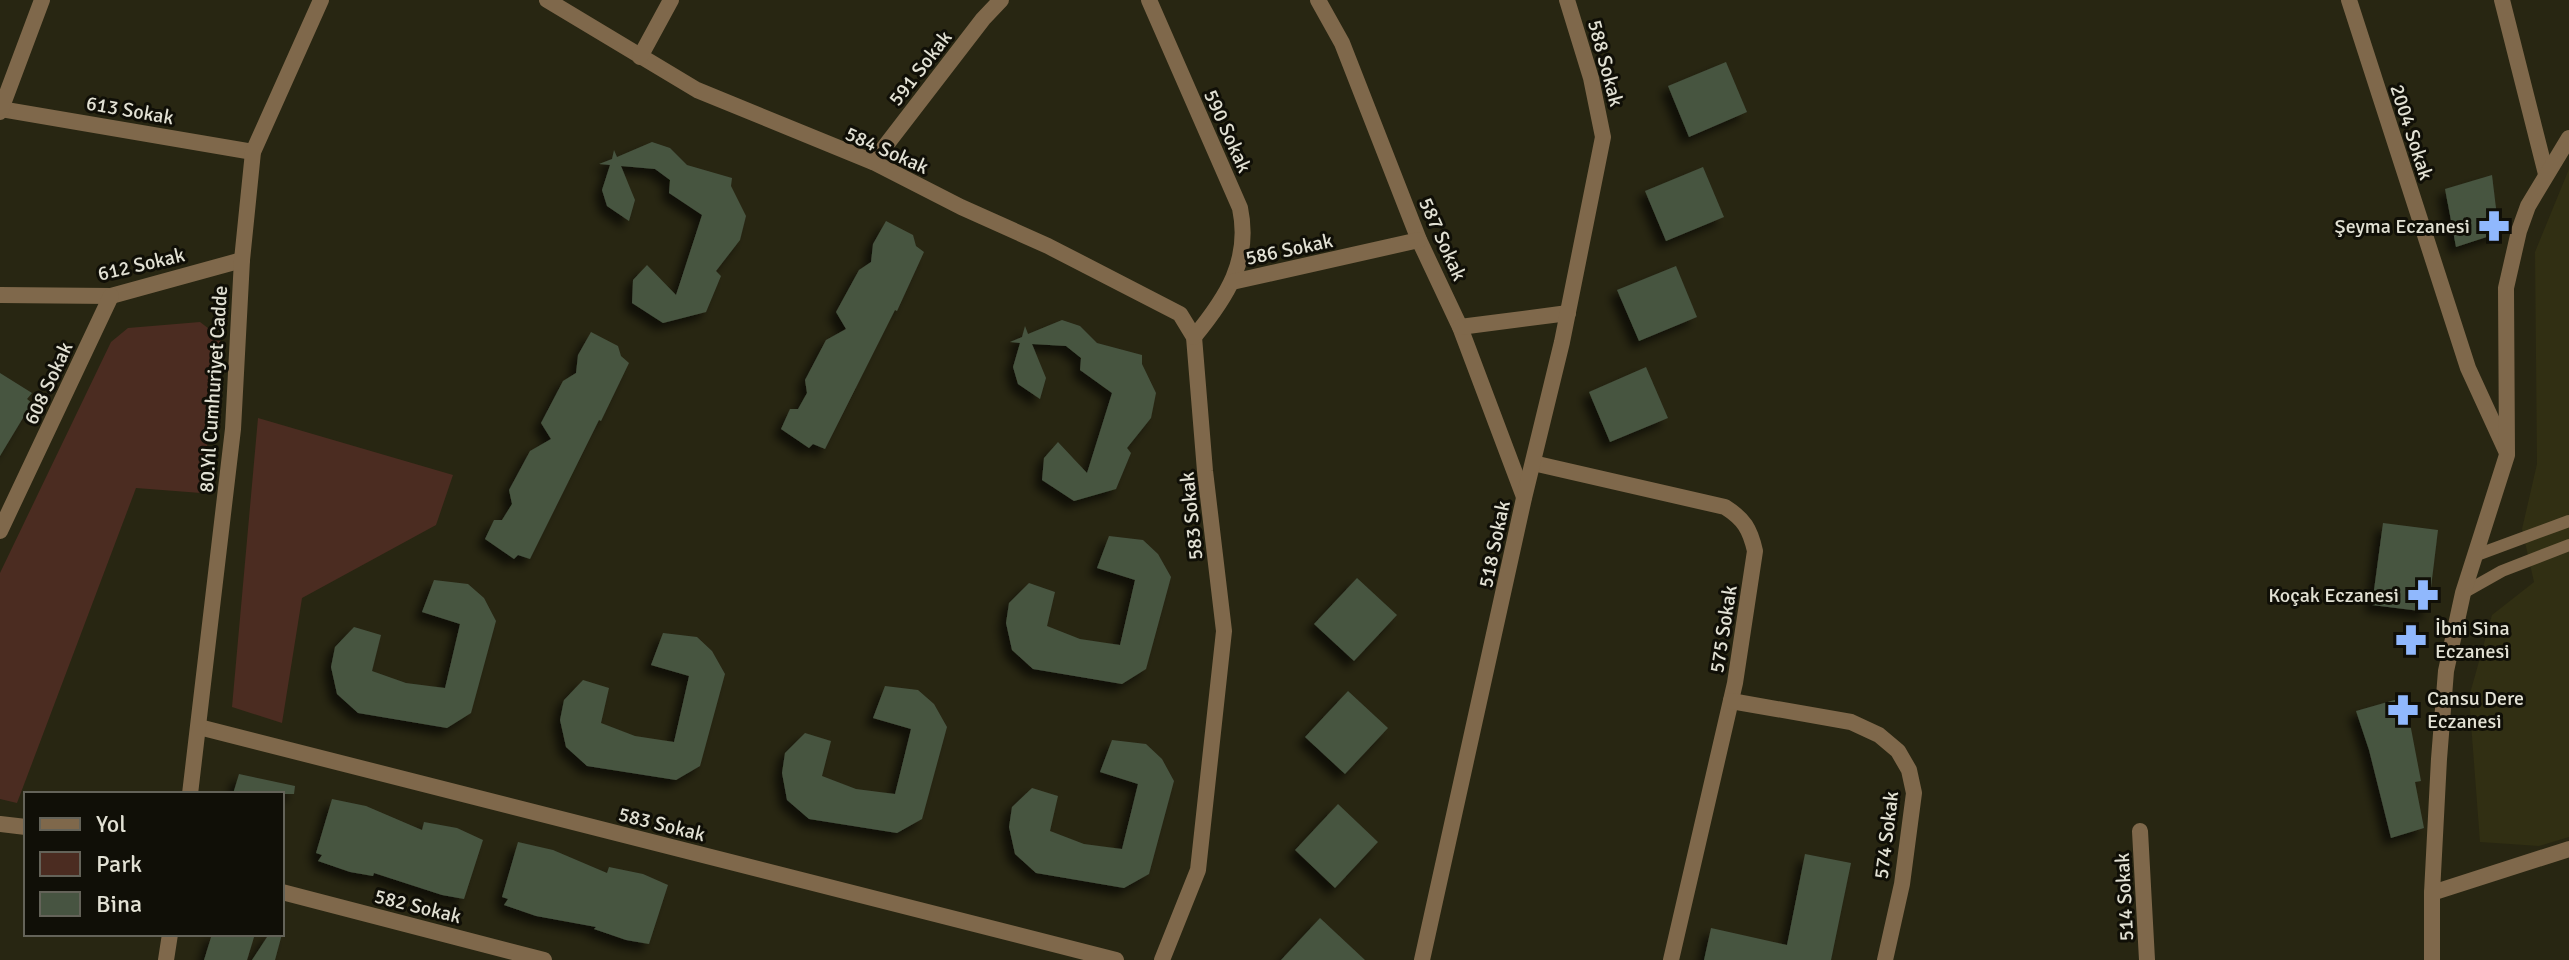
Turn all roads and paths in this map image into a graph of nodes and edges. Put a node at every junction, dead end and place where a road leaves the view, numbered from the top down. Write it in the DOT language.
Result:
graph roads {
  1 [pos="42,0"];
  2 [pos="321,0"];
  3 [pos="547,0"];
  4 [pos="671,0"];
  5 [pos="1001,0"];
  6 [pos="1149,0"];
  7 [pos="1318,0"];
  8 [pos="1567,0"];
  9 [pos="2349,0"];
  10 [pos="2502,0"];
  11 [pos="640,57"];
  12 [pos="0,110"];
  13 [pos="1603,137"];
  14 [pos="2569,138"];
  15 [pos="253,152"];
  16 [pos="873,162"];
  17 [pos="2546,174"];
  18 [pos="1419,240"];
  19 [pos="242,260"];
  20 [pos="1232,282"];
  21 [pos="0,295"];
  22 [pos="111,296"];
  23 [pos="1568,313"];
  24 [pos="1460,327"];
  25 [pos="1194,342"];
  26 [pos="2507,455"];
  27 [pos="1533,463"];
  28 [pos="1524,498"];
  29 [pos="2569,521"];
  30 [pos="0,531"];
  31 [pos="2569,545"];
  32 [pos="2474,556"];
  33 [pos="2463,593"];
  34 [pos="1731,701"];
  35 [pos="199,727"];
  36 [pos="190,792"];
  37 [pos="0,824"];
  38 [pos="24,827"];
  39 [pos="2140,831"];
  40 [pos="2569,849"];
  41 [pos="284,893"];
  42 [pos="2432,893"];
  43 [pos="170,936"];
  44 [pos="520,956"];
  45 [pos="166,960"];
  46 [pos="544,960"];
  47 [pos="1116,960"];
  48 [pos="1162,960"];
  49 [pos="1422,960"];
  50 [pos="1671,960"];
  51 [pos="1885,960"];
  52 [pos="2147,960"];
  53 [pos="2432,960"];
  1 -- 12 [label="street"];
  2 -- 15 [label="street, 80.Yıl Cumhuriyet Cadde"];
  3 -- 11 [label="street, 584 Sokak"];
  4 -- 11 [label="street"];
  5 -- 16 [label="street, 591 Sokak"];
  6 -- 20 [label="street, 590 Sokak"];
  7 -- 18 [label="street, 587 Sokak"];
  8 -- 13 [label="street, 588 Sokak"];
  9 -- 26 [label="street, 2004 Sokak"];
  10 -- 17 [label="street"];
  11 -- 16 [label="street, 584 Sokak"];
  12 -- 15 [label="street, 613 Sokak"];
  13 -- 23 [label="street, 518 Sokak"];
  14 -- 17 [label="street"];
  15 -- 19 [label="street, 80.Yıl Cumhuriyet Cadde"];
  16 -- 25 [label="street, 584 Sokak"];
  17 -- 26 [label="street"];
  18 -- 20 [label="street, 586 Sokak"];
  18 -- 24 [label="street, 587 Sokak"];
  19 -- 22 [label="street, 612 Sokak"];
  19 -- 35 [label="street, 80.Yıl Cumhuriyet Cadde"];
  20 -- 25 [label="street, 586 Sokak"];
  21 -- 22 [label="street, 612 Sokak"];
  22 -- 30 [label="street, 608 Sokak"];
  23 -- 24 [label="street"];
  23 -- 27 [label="street, 518 Sokak"];
  24 -- 28 [label="street, 587 Sokak"];
  25 -- 48 [label="street, 583 Sokak"];
  26 -- 32 [label="street"];
  27 -- 28 [label="street, 518 Sokak"];
  27 -- 34 [label="street, 575 Sokak"];
  28 -- 49 [label="street, 518 Sokak"];
  29 -- 32 [label="lane"];
  31 -- 33 [label="lane"];
  32 -- 33 [label="street"];
  33 -- 42 [label="street"];
  34 -- 50 [label="street, 575 Sokak"];
  34 -- 51 [label="street, 574 Sokak"];
  35 -- 36 [label="street, 80.Yıl Cumhuriyet Cadde"];
  35 -- 47 [label="street, 583 Sokak"];
  37 -- 38 [label="street"];
  39 -- 52 [label="street, 514 Sokak"];
  40 -- 42 [label="street"];
  41 -- 44 [label="street, 582 Sokak"];
  42 -- 53 [label="street"];
  43 -- 45 [label="street"];
  44 -- 46 [label="street, 582 Sokak"];
}
